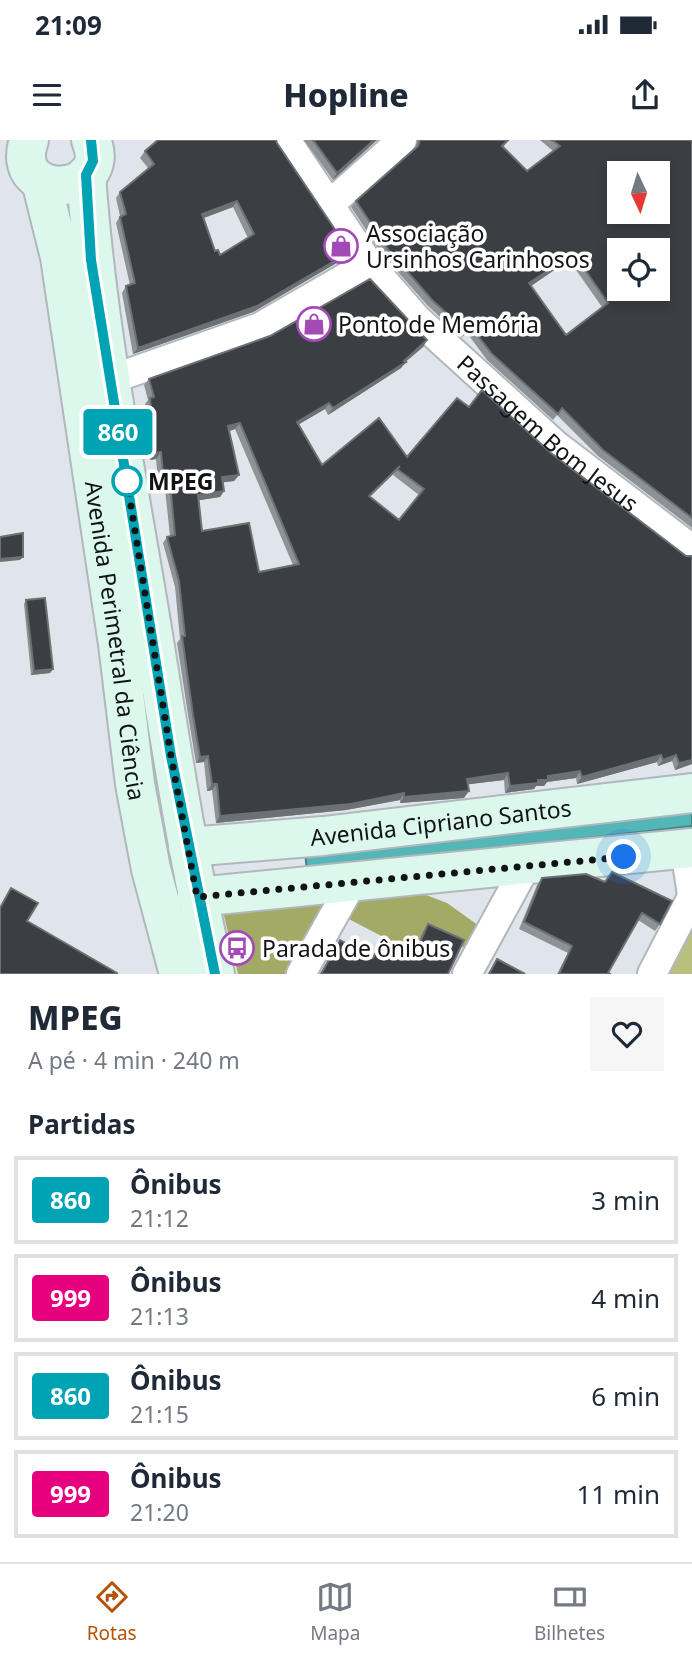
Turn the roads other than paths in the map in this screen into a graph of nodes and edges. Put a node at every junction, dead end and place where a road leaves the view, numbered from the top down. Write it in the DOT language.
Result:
graph roads {
  1 [pos="29,140"];
  2 [pos="118,140"];
  3 [pos="286,140"];
  4 [pos="402,140"];
  5 [pos="89,161"];
  6 [pos="41,181"];
  7 [pos="328,205"];
  8 [pos="369,264"];
  9 [pos="109,380"];
  10 [pos="692,549"];
  11 [pos="692,793"];
  12 [pos="188,847"];
  13 [pos="688,849"];
  14 [pos="526,866"];
  15 [pos="353,881"];
  16 [pos="692,896"];
  17 [pos="197,897"];
  18 [pos="179,974"];
  19 [pos="215,974"];
  20 [pos="301,974"];
  21 [pos="467,974"];
  22 [pos="652,974"];
  1 -- 6 [label="main road, Avenida Perimetral da Ciência"];
  2 -- 5 [label="main road"];
  3 -- 7 [label="street, Passagem Bom Jesus"];
  4 -- 7 [label="street"];
  5 -- 6 [label="main road"];
  5 -- 9 [label="main road, Avenida Perimetral da Ciência"];
  6 -- 18 [label="main road, Avenida Perimetral da Ciência"];
  7 -- 8 [label="street, Passagem Bom Jesus"];
  8 -- 9 [label="street"];
  8 -- 10 [label="street, Passagem Bom Jesus"];
  9 -- 12 [label="main road, Avenida Perimetral da Ciência"];
  11 -- 12 [label="main road, Avenida Cipriano Santos"];
  12 -- 17 [label="main road, Avenida Perimetral da Ciência"];
  13 -- 14 [label="main road, Avenida Cipriano Santos"];
  13 -- 16 [label="street"];
  14 -- 15 [label="main road, Avenida Cipriano Santos"];
  14 -- 21 [label="street"];
  15 -- 17 [label="main road, Avenida Cipriano Santos"];
  15 -- 20 [label="street"];
  16 -- 22 [label="street"];
  17 -- 19 [label="main road, Avenida Perimetral da Ciência"];
}
